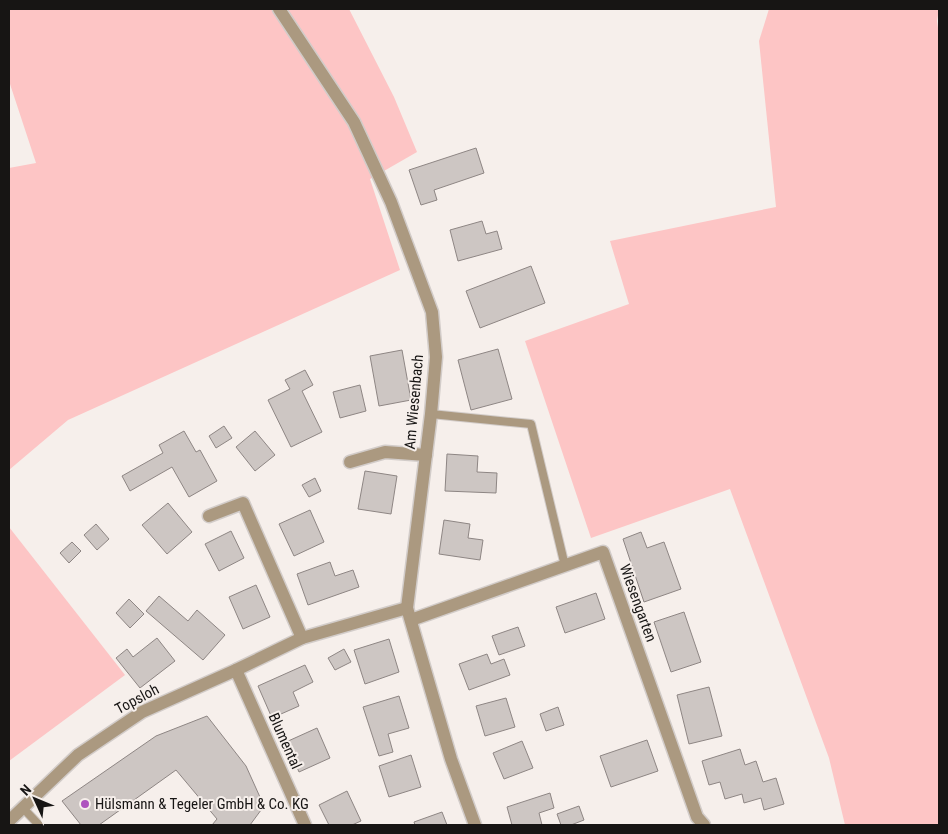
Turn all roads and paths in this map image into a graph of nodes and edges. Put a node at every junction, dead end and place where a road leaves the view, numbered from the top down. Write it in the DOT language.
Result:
graph roads {
  1 [pos="279,9"];
  2 [pos="431,414"];
  3 [pos="426,455"];
  4 [pos="350,462"];
  5 [pos="209,516"];
  6 [pos="565,566"];
  7 [pos="409,614"];
  8 [pos="302,638"];
  9 [pos="236,670"];
  10 [pos="22,807"];
  11 [pos="9,820"];
  12 [pos="39,825"];
  13 [pos="305,825"];
  14 [pos="475,825"];
  15 [pos="704,825"];
  1 -- 2 [label="street, Am Wiesenbach"];
  2 -- 3 [label="street, Am Wiesenbach"];
  2 -- 6 [label="lane"];
  3 -- 4 [label="street"];
  3 -- 7 [label="street, Am Wiesenbach"];
  5 -- 8 [label="street"];
  6 -- 7 [label="street, Wiesengarten"];
  6 -- 15 [label="street, Wiesengarten"];
  7 -- 8 [label="street, Topsloh"];
  7 -- 14 [label="street, Am Wiesenbach"];
  8 -- 9 [label="street, Topsloh"];
  9 -- 10 [label="street, Topsloh"];
  9 -- 13 [label="street, Blumental"];
  10 -- 11 [label="street, Topsloh"];
  10 -- 12 [label="lane"];
}
